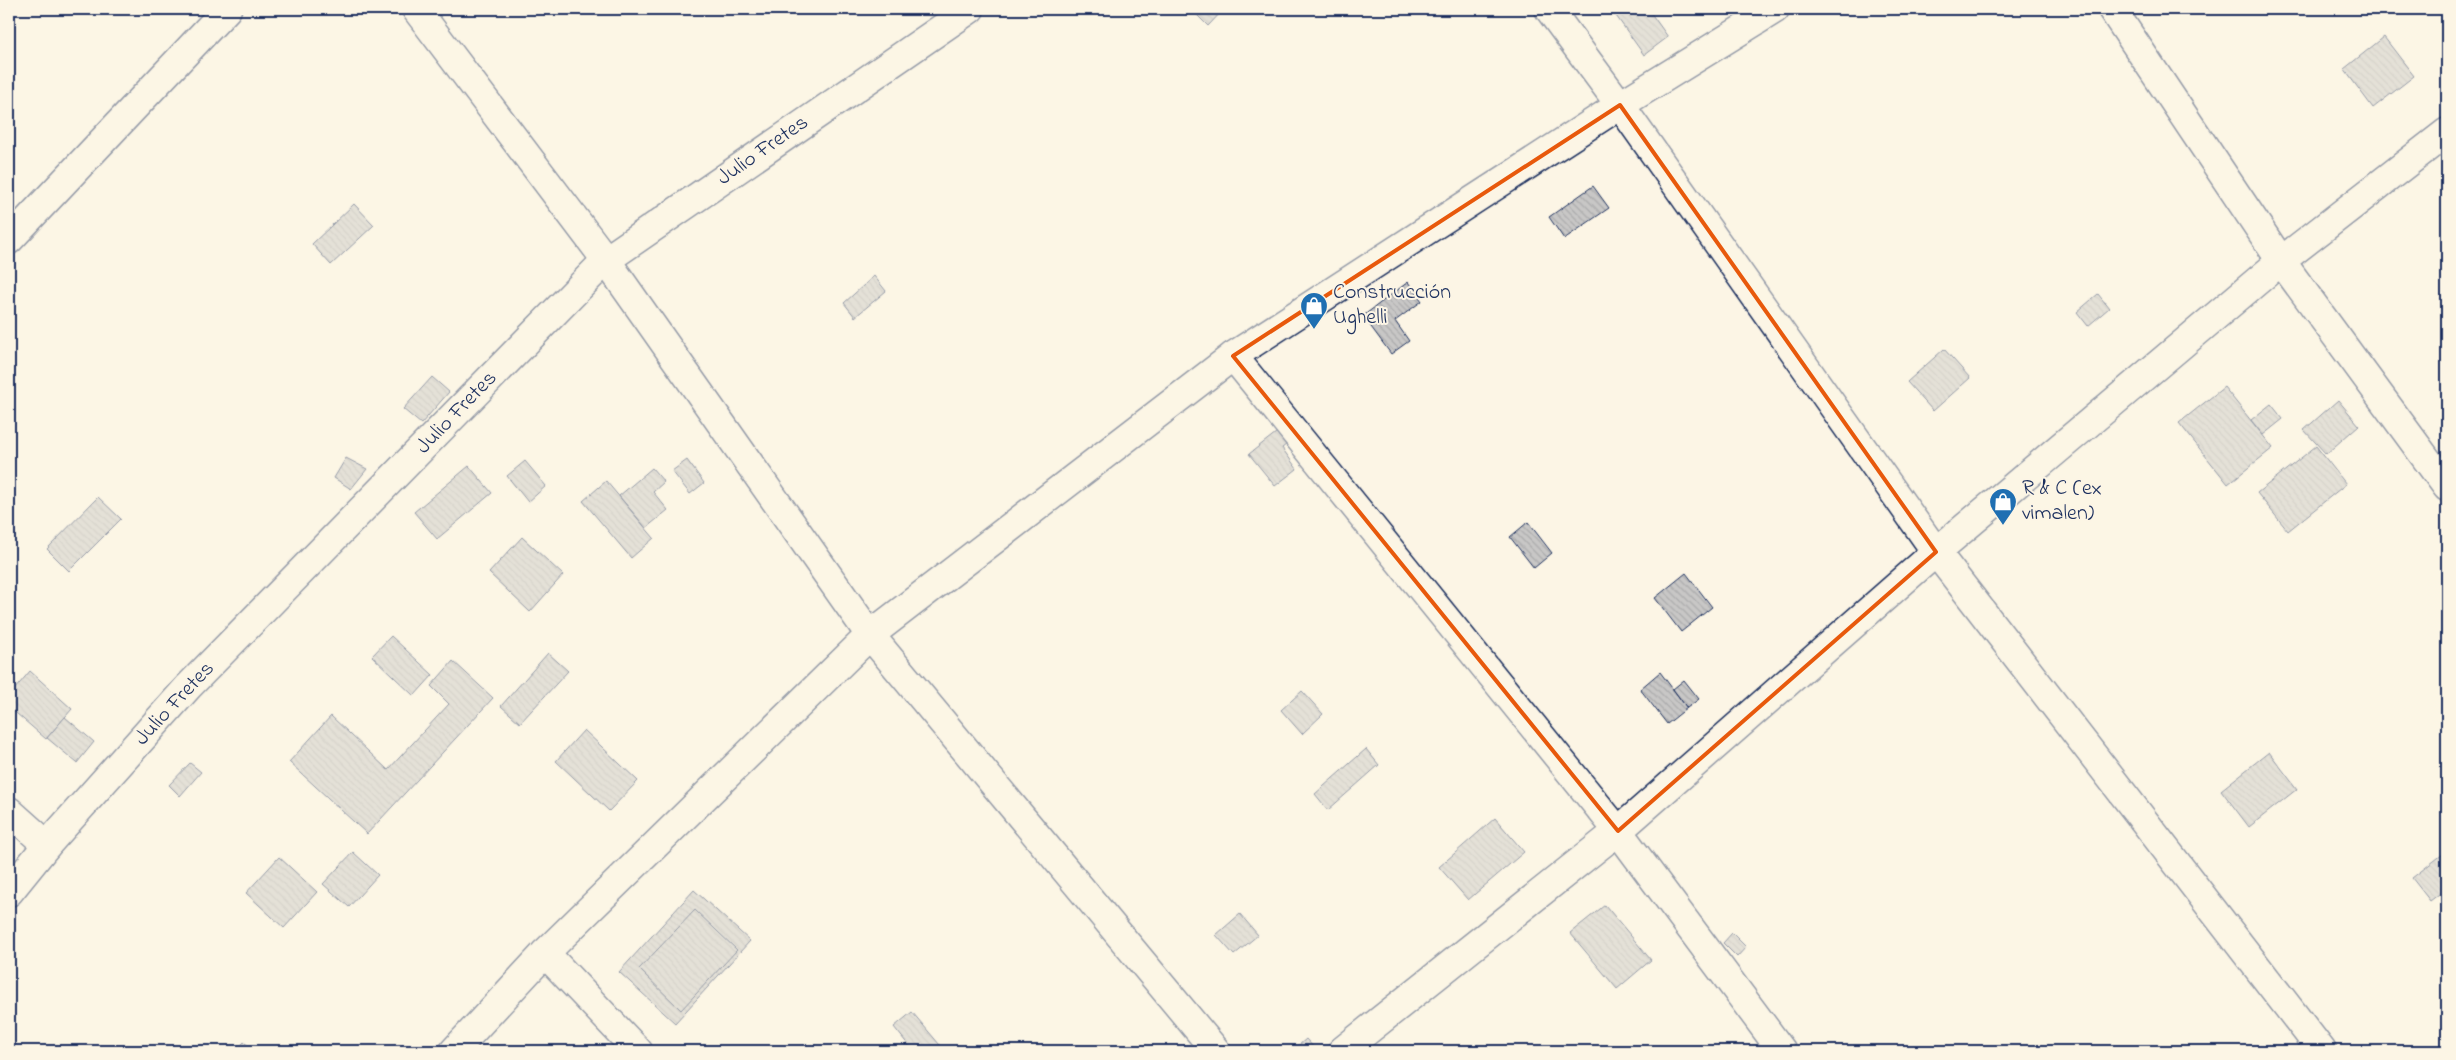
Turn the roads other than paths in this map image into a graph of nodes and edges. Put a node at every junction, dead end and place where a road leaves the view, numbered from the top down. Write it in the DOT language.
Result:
graph roads {
  1 [pos="227,9"];
  2 [pos="416,9"];
  3 [pos="970,9"];
  4 [pos="1549,9"];
  5 [pos="1775,9"];
  6 [pos="2112,9"];
  7 [pos="1620,104"];
  8 [pos="2447,132"];
  9 [pos="9,240"];
  10 [pos="606,260"];
  11 [pos="2281,261"];
  12 [pos="1233,356"];
  13 [pos="2447,486"];
  14 [pos="1936,552"];
  15 [pos="870,635"];
  16 [pos="9,811"];
  17 [pos="1618,832"];
  18 [pos="47,845"];
  19 [pos="9,892"];
  20 [pos="545,953"];
  21 [pos="454,1051"];
  22 [pos="638,1051"];
  23 [pos="1216,1051"];
  24 [pos="1342,1051"];
  25 [pos="1782,1051"];
  26 [pos="2322,1051"];
  1 -- 9 [label="street"];
  2 -- 10 [label="street"];
  3 -- 10 [label="street, Julio Fretes"];
  4 -- 7 [label="street"];
  5 -- 7 [label="street"];
  6 -- 11 [label="street"];
  7 -- 12 [label="street"];
  7 -- 14 [label="street"];
  8 -- 11 [label="street"];
  10 -- 15 [label="street"];
  10 -- 18 [label="street, Julio Fretes"];
  11 -- 13 [label="street"];
  11 -- 14 [label="street"];
  12 -- 15 [label="street"];
  12 -- 17 [label="street"];
  14 -- 17 [label="street"];
  14 -- 26 [label="street"];
  15 -- 20 [label="street"];
  15 -- 23 [label="street"];
  16 -- 18 [label="street"];
  17 -- 24 [label="street"];
  17 -- 25 [label="street"];
  18 -- 19 [label="street, Julio Fretes"];
  20 -- 21 [label="street"];
  20 -- 22 [label="street"];
}
